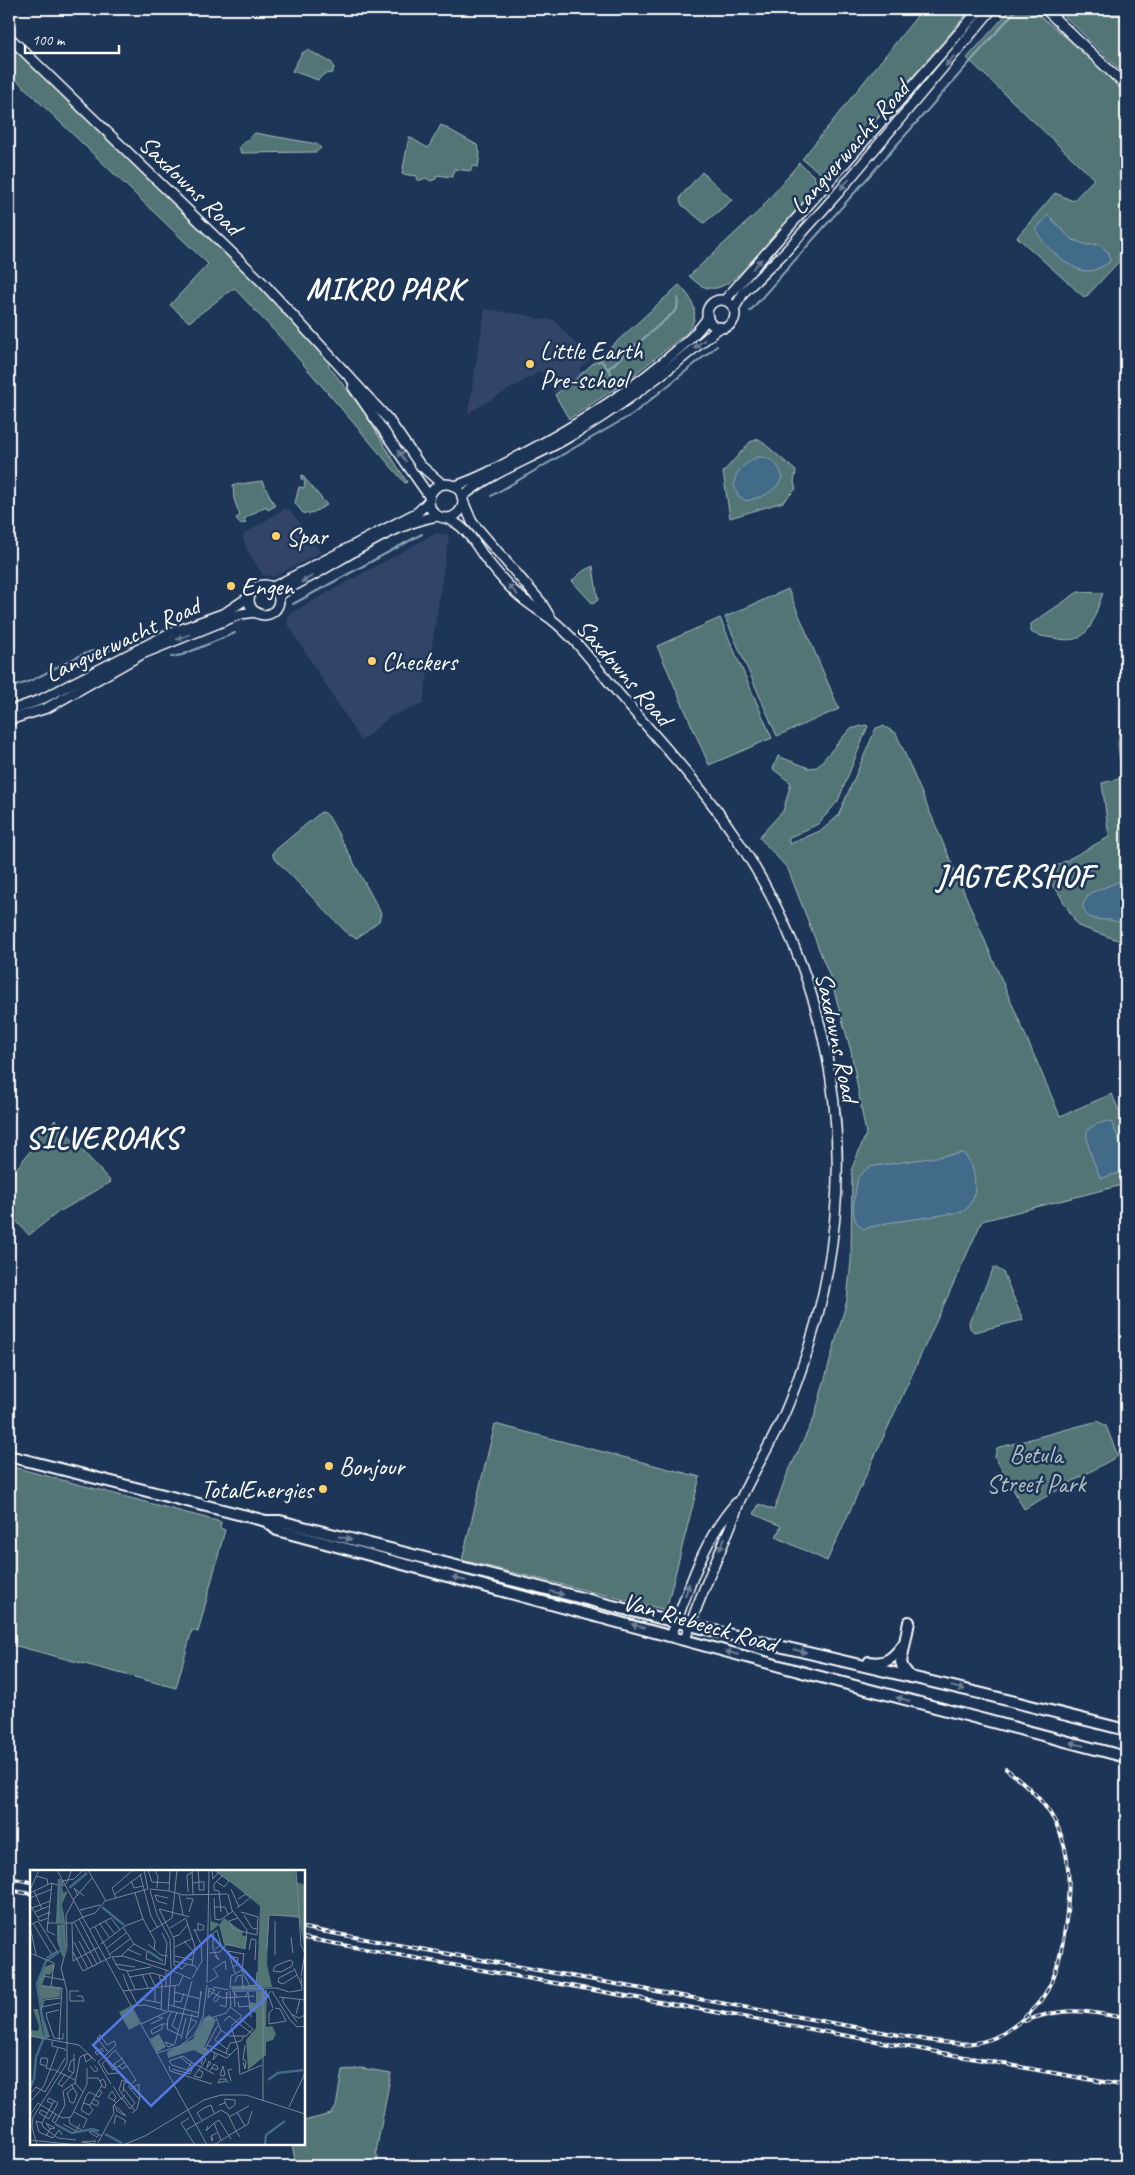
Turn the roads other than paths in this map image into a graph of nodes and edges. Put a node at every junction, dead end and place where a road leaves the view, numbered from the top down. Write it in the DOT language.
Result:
graph roads {
  1 [pos="980,9"];
  2 [pos="997,9"];
  3 [pos="1045,10"];
  4 [pos="990,13"];
  5 [pos="9,37"];
  6 [pos="1126,86"];
  7 [pos="725,300"];
  8 [pos="734,310"];
  9 [pos="708,318"];
  10 [pos="720,327"];
  11 [pos="339,366"];
  12 [pos="442,484"];
  13 [pos="455,486"];
  14 [pos="429,499"];
  15 [pos="462,499"];
  16 [pos="441,517"];
  17 [pos="273,587"];
  18 [pos="279,596"];
  19 [pos="249,597"];
  20 [pos="256,612"];
  21 [pos="552,619"];
  22 [pos="9,711"];
  23 [pos="9,720"];
  24 [pos="9,1456"];
  25 [pos="740,1499"];
  26 [pos="266,1521"];
  27 [pos="676,1622"];
  28 [pos="909,1622"];
  29 [pos="690,1625"];
  30 [pos="671,1636"];
  31 [pos="685,1640"];
  32 [pos="903,1645"];
  33 [pos="833,1659"];
  34 [pos="910,1677"];
  35 [pos="1126,1730"];
  36 [pos="1126,1757"];
  7 -- 1 [label="street, Langverwacht Road, one-way"];
  2 -- 4 [label="street, Langverwacht Road"];
  3 -- 6 [label="street"];
  4 -- 8 [label="street, Langverwacht Road, one-way"];
  5 -- 11 [label="street, Saxdowns Road"];
  7 -- 8 [label="street"];
  7 -- 9 [label="street"];
  8 -- 10 [label="street"];
  9 -- 10 [label="street"];
  9 -- 13 [label="street"];
  10 -- 15 [label="street, one-way"];
  11 -- 12 [label="street, Saxdowns Road"];
  14 -- 11 [label="street, Saxdowns Road, one-way"];
  12 -- 13 [label="street"];
  12 -- 14 [label="street"];
  13 -- 15 [label="street"];
  14 -- 16 [label="street"];
  14 -- 17 [label="street"];
  15 -- 16 [label="street"];
  15 -- 21 [label="street, Saxdowns Road"];
  16 -- 18 [label="street, one-way"];
  21 -- 16 [label="street, Saxdowns Road, one-way"];
  17 -- 18 [label="street"];
  17 -- 19 [label="street"];
  18 -- 20 [label="street"];
  19 -- 20 [label="street"];
  19 -- 22 [label="street, Langverwacht Road"];
  20 -- 23 [label="street, Langverwacht Road, one-way"];
  21 -- 25 [label="street, Saxdowns Road"];
  24 -- 26 [label="main road, Van Riebeeck Road"];
  27 -- 25 [label="street, Saxdowns Road, one-way"];
  25 -- 29 [label="street, Saxdowns Road, one-way"];
  26 -- 27 [label="main road, Van Riebeeck Road, one-way"];
  30 -- 26 [label="main road, Van Riebeeck Road, one-way"];
  27 -- 29 [label="main road, Van Riebeeck Road"];
  27 -- 30 [label="street, Saxdowns Road"];
  28 -- 32 [label="main road"];
  29 -- 31 [label="street, Saxdowns Road"];
  29 -- 33 [label="main road, Van Riebeeck Road, one-way"];
  30 -- 31 [label="main road, Van Riebeeck Road"];
  36 -- 31 [label="main road, Van Riebeeck Road, one-way"];
  32 -- 33 [label="main road"];
  32 -- 34 [label="main road"];
  33 -- 34 [label="main road, Van Riebeeck Road"];
  34 -- 35 [label="main road, Van Riebeeck Road, one-way"];
}
